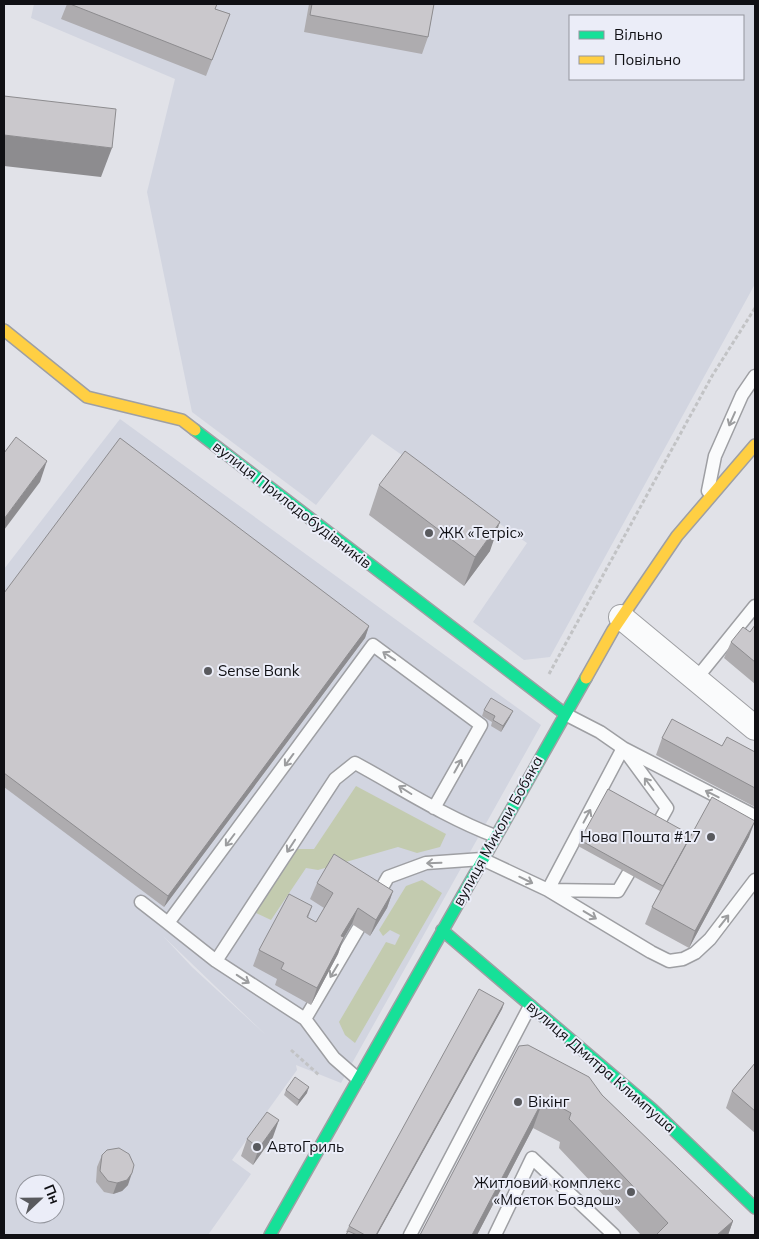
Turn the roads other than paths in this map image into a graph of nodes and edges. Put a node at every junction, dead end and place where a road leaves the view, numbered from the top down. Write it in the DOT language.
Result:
graph roads {
  1 [pos="4,330"];
  2 [pos="755,376"];
  3 [pos="755,445"];
  4 [pos="705,504"];
  5 [pos="755,606"];
  6 [pos="621,617"];
  7 [pos="696,679"];
  8 [pos="565,714"];
  9 [pos="755,728"];
  10 [pos="623,748"];
  11 [pos="434,808"];
  12 [pos="755,816"];
  13 [pos="658,824"];
  14 [pos="495,836"];
  15 [pos="482,859"];
  16 [pos="628,874"];
  17 [pos="755,880"];
  18 [pos="548,890"];
  19 [pos="375,900"];
  20 [pos="141,902"];
  21 [pos="168,923"];
  22 [pos="358,929"];
  23 [pos="442,930"];
  24 [pos="216,961"];
  25 [pos="530,1006"];
  26 [pos="305,1019"];
  27 [pos="358,1080"];
  28 [pos="755,1208"];
  29 [pos="270,1235"];
  30 [pos="410,1235"];
  31 [pos="495,1235"];
  32 [pos="614,1235"];
  1 -- 8 [label="street, вулиця Приладобудівників"];
  2 -- 4 [label="lane, one-way"];
  3 -- 4 [label="street, вулиця Миколи Бобяка"];
  4 -- 6 [label="street, вулиця Миколи Бобяка"];
  5 -- 7 [label="lane"];
  6 -- 7 [label="street"];
  6 -- 8 [label="street, вулиця Миколи Бобяка"];
  7 -- 9 [label="street"];
  8 -- 10 [label="lane"];
  8 -- 14 [label="street, вулиця Миколи Бобяка"];
  12 -- 10 [label="lane, one-way"];
  13 -- 10 [label="lane, one-way"];
  18 -- 10 [label="lane, one-way"];
  11 -- 14 [label="lane"];
  11 -- 21 [label="lane, one-way"];
  11 -- 24 [label="lane, one-way"];
  14 -- 15 [label="street, вулиця Миколи Бобяка"];
  15 -- 18 [label="lane, one-way"];
  15 -- 19 [label="lane, one-way"];
  15 -- 23 [label="street, вулиця Миколи Бобяка"];
  16 -- 18 [label="lane"];
  18 -- 17 [label="lane, one-way"];
  20 -- 21 [label="lane"];
  21 -- 24 [label="lane"];
  22 -- 26 [label="lane, one-way"];
  23 -- 25 [label="street, вулиця Дмитра Климпуша"];
  23 -- 27 [label="street, вулиця Миколи Бобяка"];
  24 -- 26 [label="lane, one-way"];
  25 -- 28 [label="street, вулиця Дмитра Климпуша"];
  25 -- 30 [label="lane"];
  26 -- 27 [label="lane"];
  27 -- 29 [label="street, вулиця Миколи Бобяка"];
  31 -- 32 [label="lane"];
}
